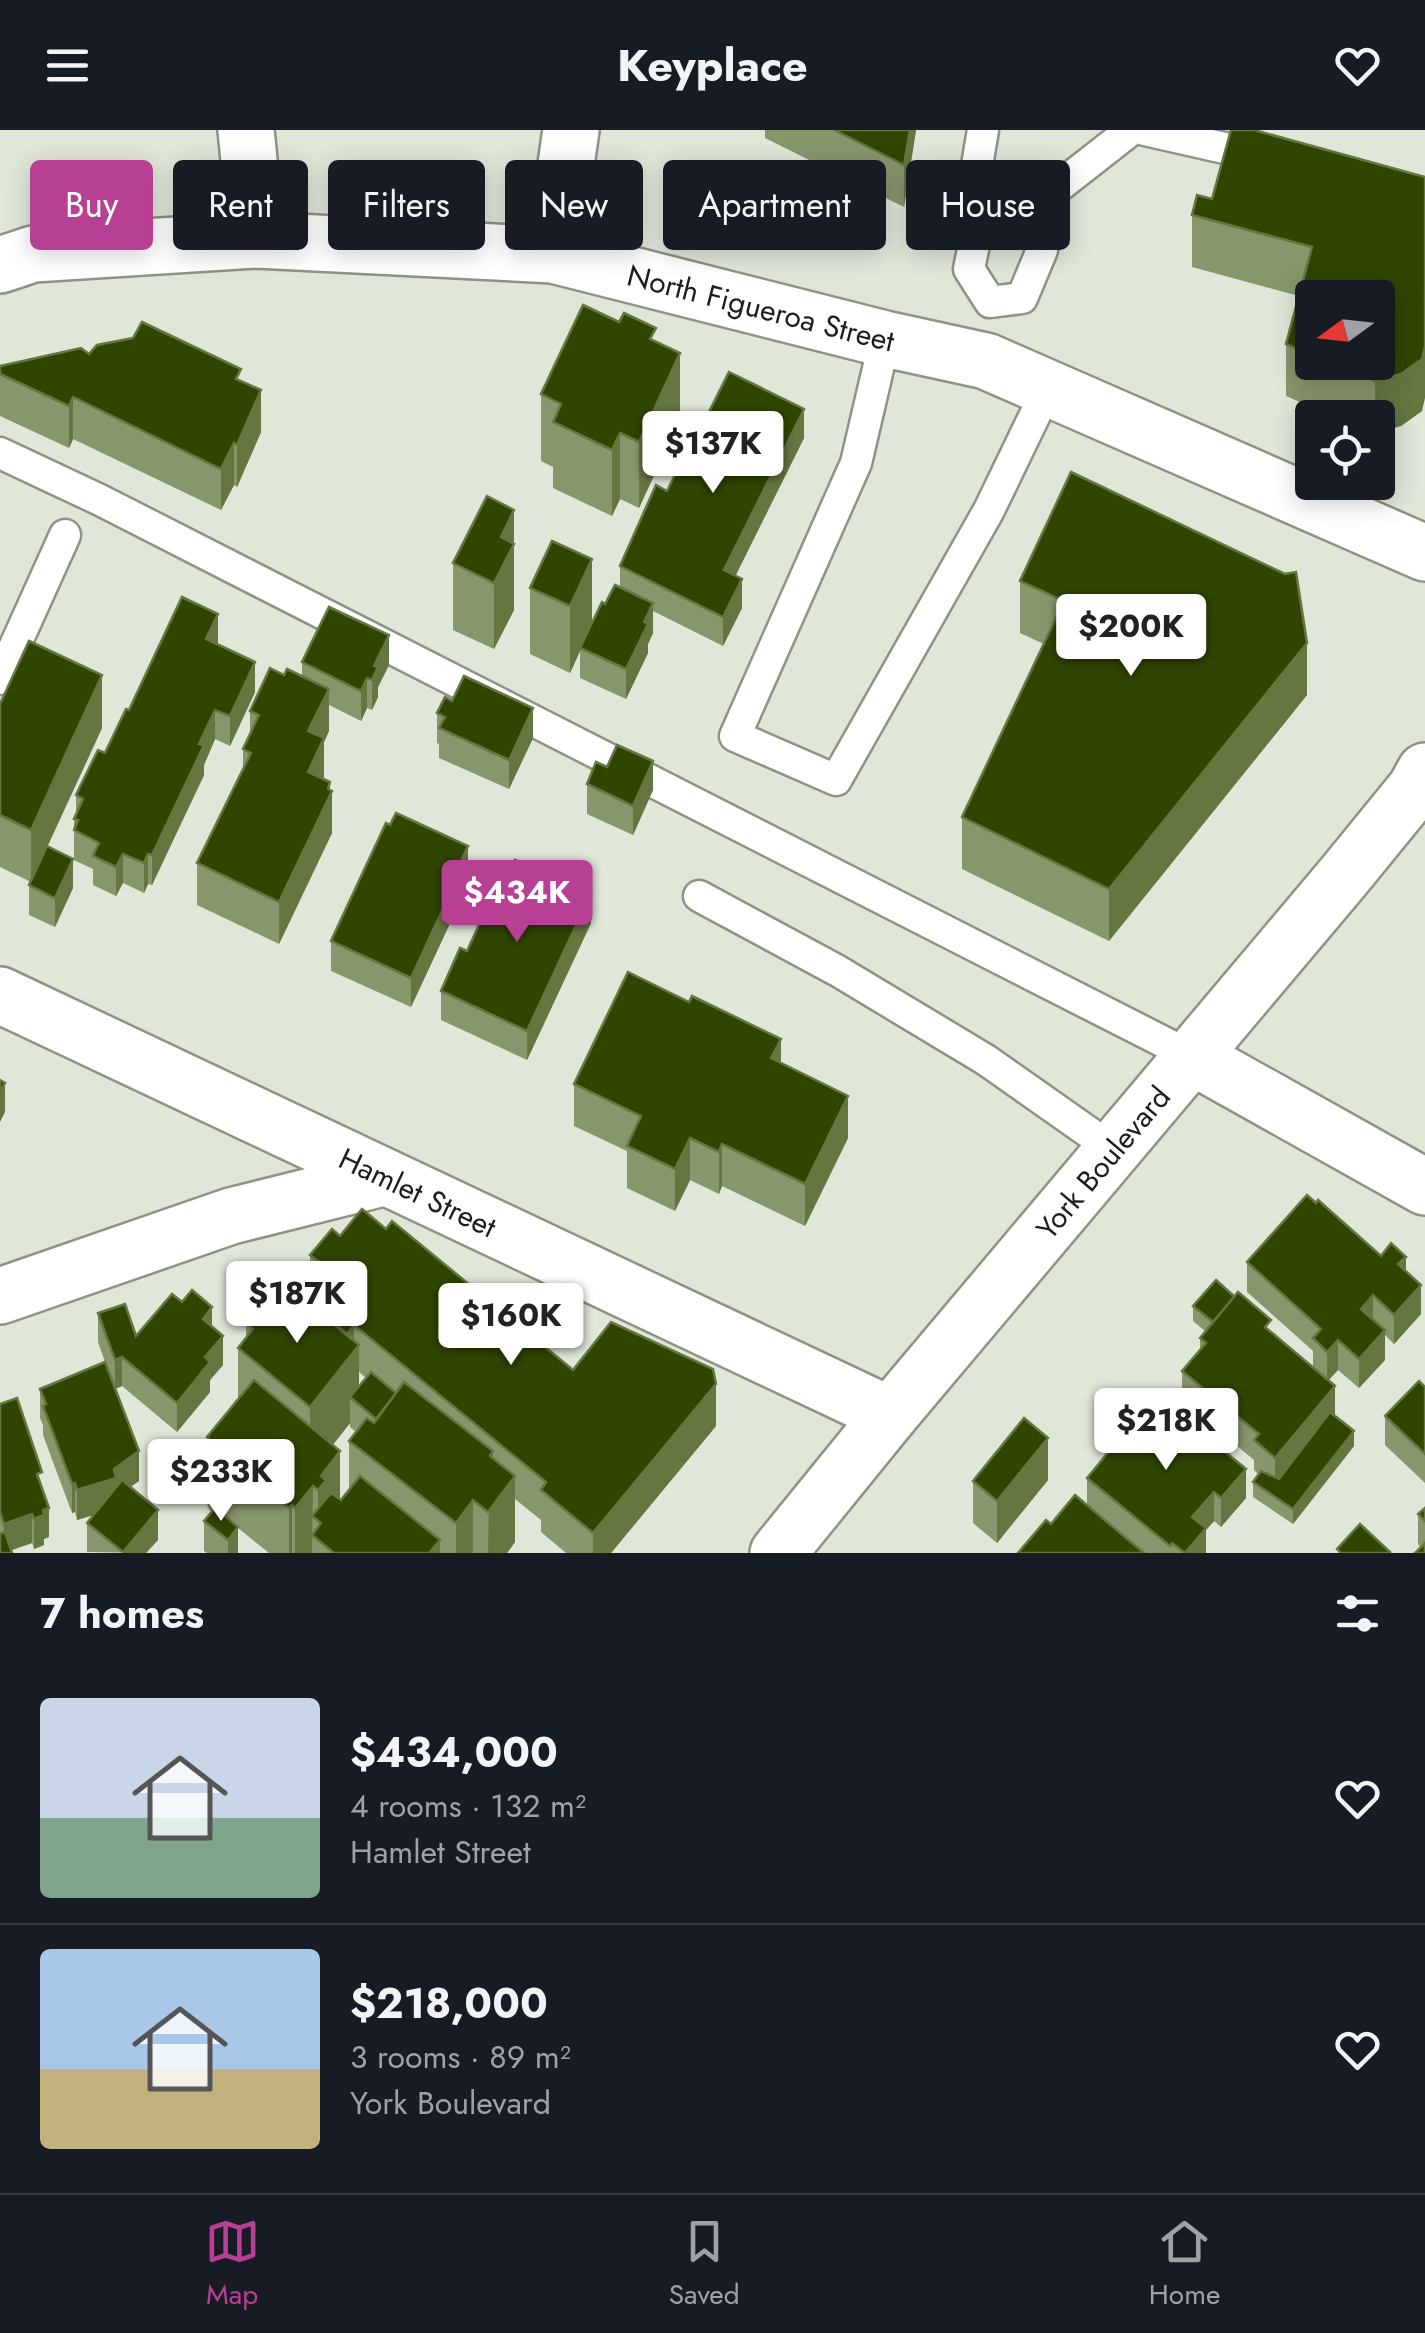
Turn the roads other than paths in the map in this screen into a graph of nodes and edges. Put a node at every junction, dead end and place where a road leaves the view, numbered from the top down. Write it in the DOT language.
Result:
graph roads {
  1 [pos="246,130"];
  2 [pos="571,130"];
  3 [pos="983,130"];
  4 [pos="1131,130"];
  5 [pos="1145,130"];
  6 [pos="249,160"];
  7 [pos="978,160"];
  8 [pos="1301,166"];
  9 [pos="1070,178"];
  10 [pos="308,243"];
  11 [pos="173,245"];
  12 [pos="973,250"];
  13 [pos="1042,250"];
  14 [pos="552,255"];
  15 [pos="0,265"];
  16 [pos="981,330"];
  17 [pos="885,339"];
  18 [pos="1048,388"];
  19 [pos="0,453"];
  20 [pos="65,534"];
  21 [pos="1425,553"];
  22 [pos="0,679"];
  23 [pos="1425,770"];
  24 [pos="699,896"];
  25 [pos="0,995"];
  26 [pos="1194,1056"];
  27 [pos="1114,1150"];
  28 [pos="383,1178"];
  29 [pos="1425,1188"];
  30 [pos="0,1296"];
  31 [pos="890,1415"];
  32 [pos="778,1553"];
  1 -- 6 [label="main road"];
  2 -- 14 [label="main road"];
  3 -- 7 [label="lane"];
  4 -- 9 [label="lane"];
  5 -- 8 [label="lane"];
  10 -- 14 [label="main road, North Figueroa Street"];
  11 -- 15 [label="main road, North Figueroa Street"];
  12 -- 16 [label="lane"];
  13 -- 16 [label="lane"];
  14 -- 17 [label="main road, North Figueroa Street"];
  16 -- 17 [label="main road, North Figueroa Street"];
  16 -- 18 [label="main road, North Figueroa Street"];
  17 -- 18 [label="lane"];
  18 -- 21 [label="main road, North Figueroa Street"];
  19 -- 26 [label="lane"];
  20 -- 22 [label="lane"];
  23 -- 26 [label="main road, York Boulevard"];
  24 -- 27 [label="lane"];
  25 -- 28 [label="main road, Hamlet Street"];
  26 -- 27 [label="main road, York Boulevard"];
  26 -- 29 [label="main road"];
  27 -- 31 [label="main road, York Boulevard"];
  28 -- 30 [label="main road"];
  28 -- 31 [label="main road, Hamlet Street"];
  31 -- 32 [label="main road, York Boulevard"];
}
